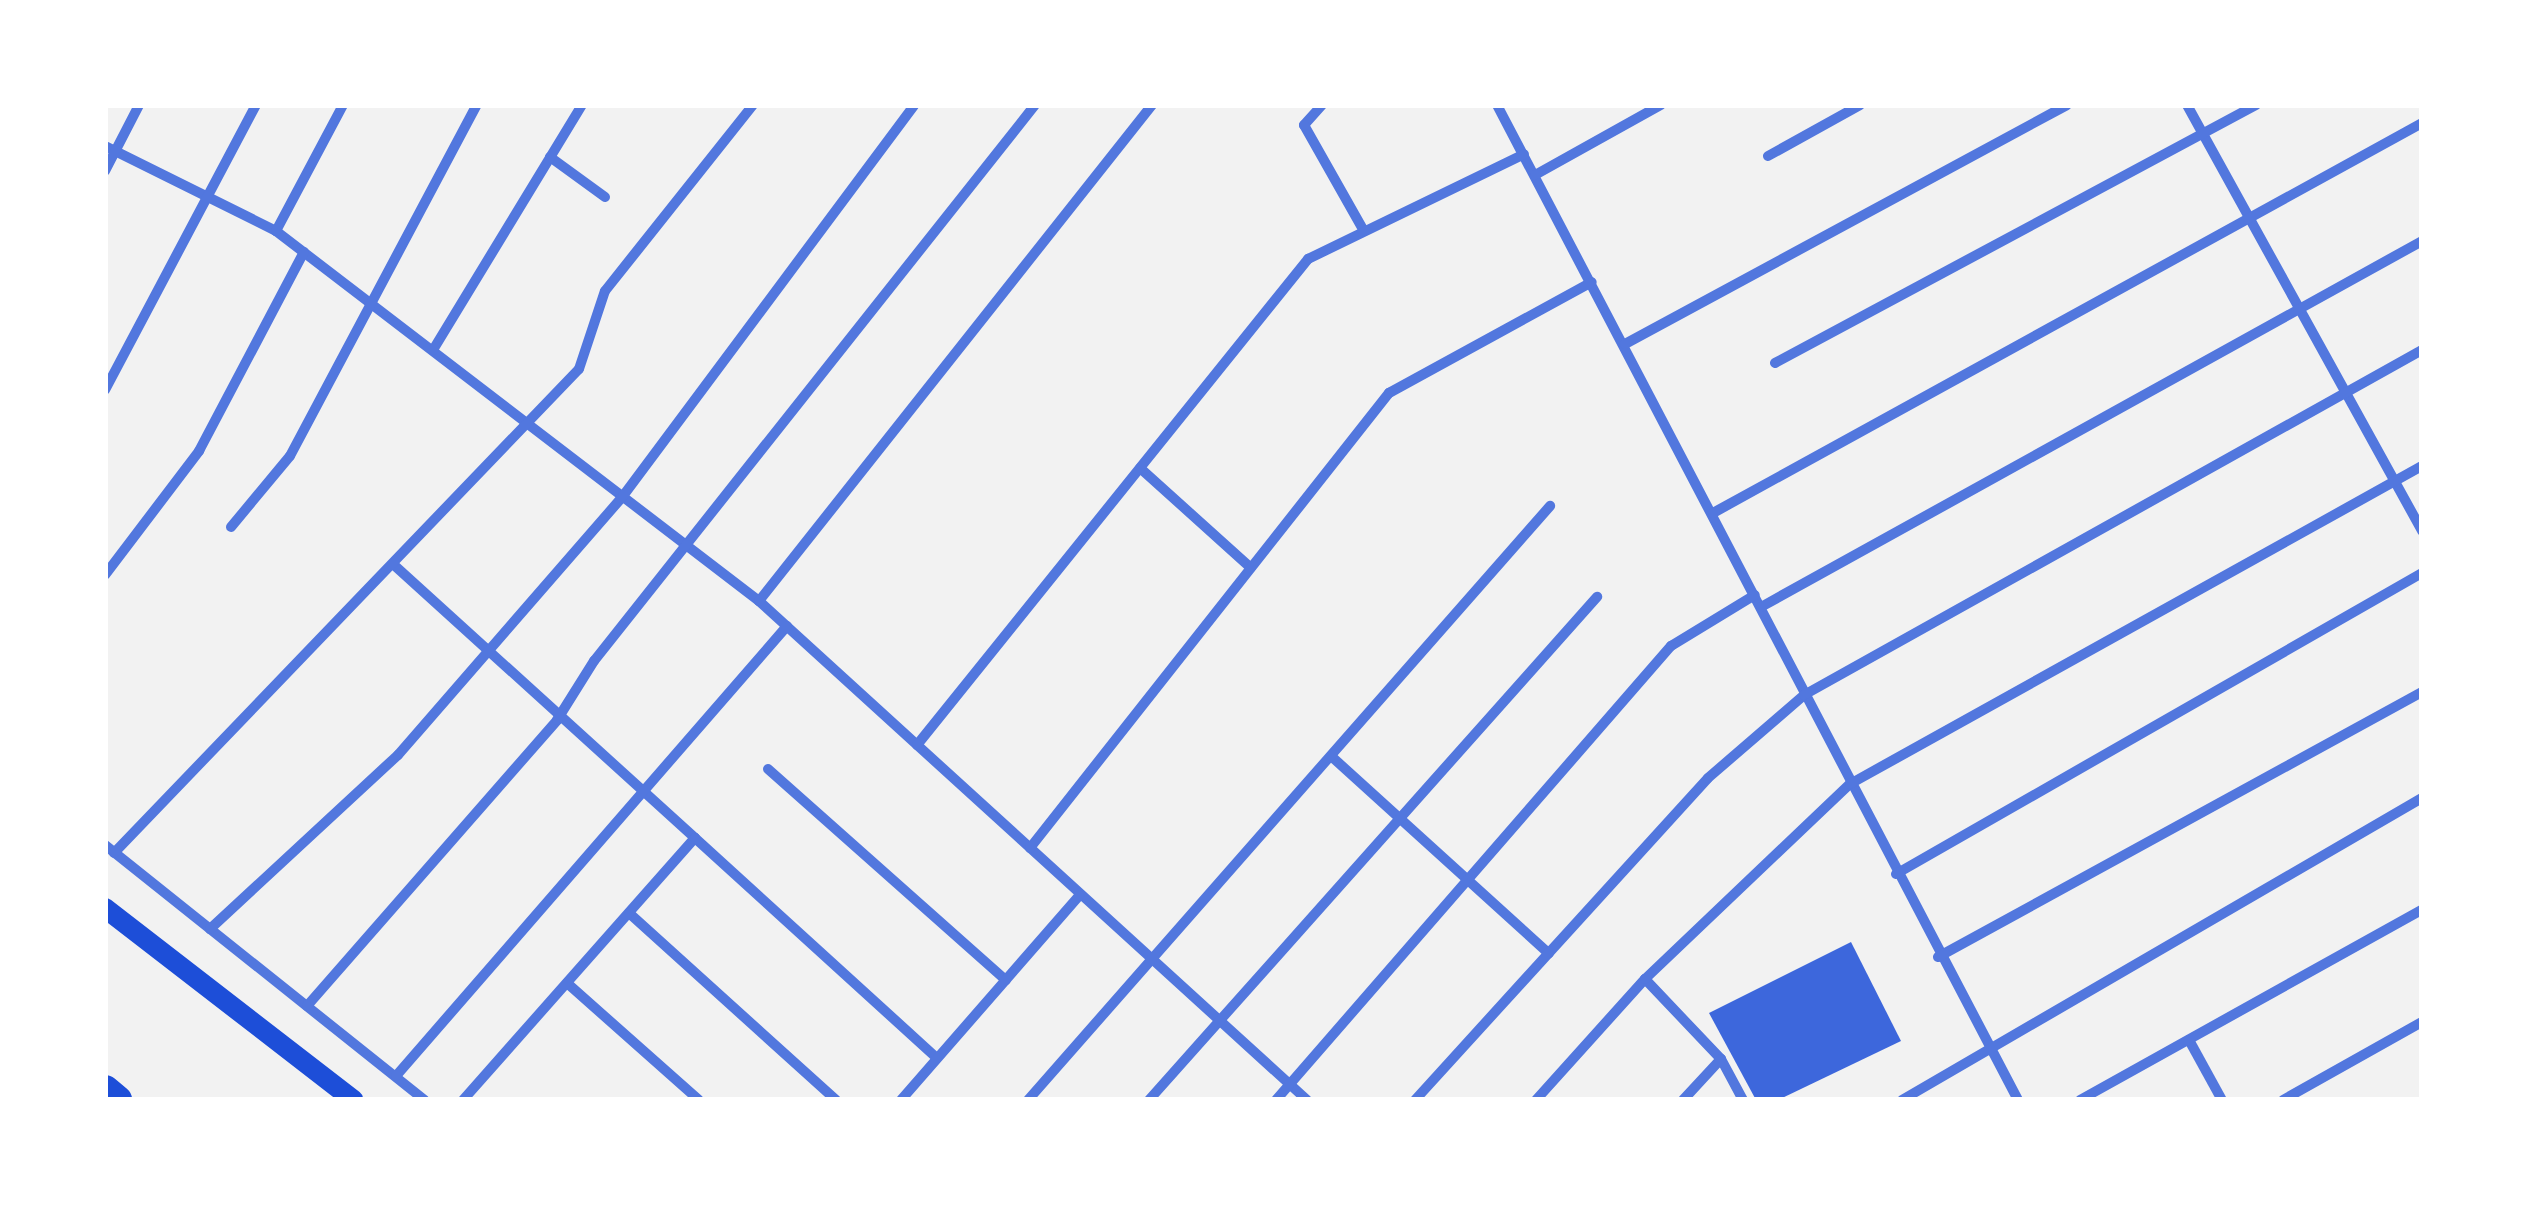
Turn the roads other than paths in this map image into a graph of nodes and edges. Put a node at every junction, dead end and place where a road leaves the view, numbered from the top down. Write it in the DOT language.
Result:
graph roads {
  1 [pos="139,105"];
  2 [pos="256,105"];
  3 [pos="343,105"];
  4 [pos="477,105"];
  5 [pos="582,105"];
  6 [pos="754,105"];
  7 [pos="914,105"];
  8 [pos="1034,105"];
  9 [pos="1152,105"];
  10 [pos="1322,105"];
  11 [pos="1498,105"];
  12 [pos="1660,105"];
  13 [pos="1860,105"];
  14 [pos="2067,105"];
  15 [pos="2187,105"];
  16 [pos="2256,105"];
  17 [pos="2422,123"];
  18 [pos="2204,135"];
  19 [pos="111,149"];
  20 [pos="1524,154"];
  21 [pos="1768,156"];
  22 [pos="550,157"];
  23 [pos="105,170"];
  24 [pos="1534,175"];
  25 [pos="605,197"];
  26 [pos="211,198"];
  27 [pos="2250,218"];
  28 [pos="276,231"];
  29 [pos="1364,231"];
  30 [pos="2422,240"];
  31 [pos="304,252"];
  32 [pos="1592,282"];
  33 [pos="369,301"];
  34 [pos="2301,311"];
  35 [pos="1625,344"];
  36 [pos="433,350"];
  37 [pos="2422,350"];
  38 [pos="1776,363"];
  39 [pos="105,390"];
  40 [pos="2346,393"];
  41 [pos="526,430"];
  42 [pos="2422,466"];
  43 [pos="1140,468"];
  44 [pos="2394,481"];
  45 [pos="624,496"];
  46 [pos="1550,506"];
  47 [pos="1713,512"];
  48 [pos="231,528"];
  49 [pos="2422,531"];
  50 [pos="691,548"];
  51 [pos="394,566"];
  52 [pos="1251,568"];
  53 [pos="2422,573"];
  54 [pos="105,575"];
  55 [pos="1755,596"];
  56 [pos="1597,597"];
  57 [pos="759,600"];
  58 [pos="1761,607"];
  59 [pos="787,626"];
  60 [pos="488,652"];
  61 [pos="2422,692"];
  62 [pos="1804,695"];
  63 [pos="557,720"];
  64 [pos="918,745"];
  65 [pos="1331,756"];
  66 [pos="768,769"];
  67 [pos="1850,784"];
  68 [pos="642,793"];
  69 [pos="2422,798"];
  70 [pos="1399,818"];
  71 [pos="695,838"];
  72 [pos="1030,848"];
  73 [pos="110,849"];
  74 [pos="1896,874"];
  75 [pos="1467,880"];
  76 [pos="1079,896"];
  77 [pos="105,908"];
  78 [pos="2422,910"];
  79 [pos="629,913"];
  80 [pos="210,928"];
  81 [pos="1548,954"];
  82 [pos="1938,957"];
  83 [pos="1150,963"];
  84 [pos="1645,979"];
  85 [pos="1006,980"];
  86 [pos="567,982"];
  87 [pos="307,1006"];
  88 [pos="1216,1022"];
  89 [pos="2422,1022"];
  90 [pos="2189,1040"];
  91 [pos="1985,1045"];
  92 [pos="938,1058"];
  93 [pos="1722,1059"];
  94 [pos="396,1076"];
  95 [pos="1288,1084"];
  96 [pos="105,1090"];
  97 [pos="117,1100"];
  98 [pos="353,1100"];
  99 [pos="426,1100"];
  100 [pos="463,1100"];
  101 [pos="699,1100"];
  102 [pos="836,1100"];
  103 [pos="902,1100"];
  104 [pos="1028,1100"];
  105 [pos="1149,1100"];
  106 [pos="1276,1100"];
  107 [pos="1307,1100"];
  108 [pos="1415,1100"];
  109 [pos="1536,1100"];
  110 [pos="1684,1100"];
  111 [pos="1743,1100"];
  112 [pos="1902,1100"];
  113 [pos="2018,1100"];
  114 [pos="2080,1100"];
  115 [pos="2222,1100"];
  116 [pos="2284,1100"];
  1 -- 19 [label="street"];
  2 -- 26 [label="street"];
  3 -- 28 [label="street"];
  4 -- 33 [label="street"];
  5 -- 22 [label="street"];
  6 -- 41 [label="street"];
  7 -- 45 [label="street"];
  8 -- 50 [label="street"];
  9 -- 57 [label="street"];
  10 -- 29 [label="street"];
  11 -- 20 [label="street"];
  12 -- 24 [label="street"];
  13 -- 21 [label="street"];
  14 -- 35 [label="street"];
  15 -- 18 [label="street"];
  16 -- 18 [label="street"];
  17 -- 27 [label="street"];
  18 -- 27 [label="street"];
  18 -- 38 [label="street"];
  19 -- 23 [label="street"];
  19 -- 26 [label="street"];
  20 -- 24 [label="street"];
  20 -- 29 [label="street"];
  22 -- 25 [label="street"];
  22 -- 36 [label="street"];
  24 -- 32 [label="street"];
  26 -- 28 [label="street"];
  26 -- 39 [label="street"];
  27 -- 34 [label="street"];
  27 -- 47 [label="street"];
  28 -- 31 [label="street"];
  29 -- 43 [label="street"];
  30 -- 34 [label="street"];
  31 -- 33 [label="street"];
  31 -- 54 [label="street"];
  32 -- 35 [label="street"];
  32 -- 52 [label="street"];
  33 -- 36 [label="street"];
  33 -- 48 [label="street"];
  34 -- 40 [label="street"];
  34 -- 58 [label="street"];
  35 -- 47 [label="street"];
  36 -- 41 [label="street"];
  37 -- 40 [label="street"];
  40 -- 44 [label="street"];
  40 -- 62 [label="street"];
  41 -- 45 [label="street"];
  41 -- 51 [label="street"];
  42 -- 44 [label="street"];
  43 -- 52 [label="street"];
  43 -- 64 [label="street"];
  44 -- 49 [label="street"];
  44 -- 67 [label="street"];
  45 -- 50 [label="street"];
  45 -- 60 [label="street"];
  46 -- 65 [label="street"];
  47 -- 55 [label="street"];
  50 -- 57 [label="street"];
  50 -- 63 [label="street"];
  51 -- 60 [label="street"];
  51 -- 73 [label="street"];
  52 -- 72 [label="street"];
  53 -- 74 [label="street"];
  55 -- 58 [label="street"];
  55 -- 75 [label="street"];
  56 -- 70 [label="street"];
  57 -- 59 [label="street"];
  58 -- 62 [label="street"];
  59 -- 64 [label="street"];
  59 -- 68 [label="street"];
  60 -- 63 [label="street"];
  60 -- 80 [label="street"];
  61 -- 82 [label="street"];
  62 -- 67 [label="street"];
  62 -- 81 [label="street"];
  63 -- 68 [label="street"];
  63 -- 87 [label="street"];
  64 -- 72 [label="street"];
  65 -- 70 [label="street"];
  65 -- 83 [label="street"];
  66 -- 85 [label="street"];
  67 -- 74 [label="street"];
  67 -- 84 [label="street"];
  68 -- 71 [label="street"];
  68 -- 94 [label="street"];
  69 -- 91 [label="street"];
  70 -- 75 [label="street"];
  70 -- 88 [label="street"];
  71 -- 79 [label="street"];
  71 -- 92 [label="street"];
  72 -- 76 [label="street"];
  73 -- 80 [label="street"];
  74 -- 82 [label="street"];
  75 -- 81 [label="street"];
  75 -- 95 [label="street"];
  76 -- 83 [label="street"];
  76 -- 85 [label="street"];
  77 -- 98 [label="main road"];
  78 -- 90 [label="street"];
  79 -- 86 [label="street"];
  79 -- 102 [label="street"];
  80 -- 87 [label="street"];
  81 -- 108 [label="street"];
  82 -- 91 [label="street"];
  83 -- 88 [label="street"];
  83 -- 104 [label="street"];
  84 -- 93 [label="street"];
  84 -- 109 [label="street"];
  85 -- 92 [label="street"];
  86 -- 100 [label="street"];
  86 -- 101 [label="street"];
  87 -- 94 [label="street"];
  88 -- 95 [label="street"];
  88 -- 105 [label="street"];
  89 -- 116 [label="street"];
  90 -- 114 [label="street"];
  90 -- 115 [label="street"];
  91 -- 112 [label="street"];
  91 -- 113 [label="street"];
  92 -- 103 [label="street"];
  93 -- 110 [label="street"];
  93 -- 111 [label="street"];
  94 -- 99 [label="street"];
  95 -- 106 [label="street"];
  95 -- 107 [label="street"];
  96 -- 97 [label="highway"];
}
